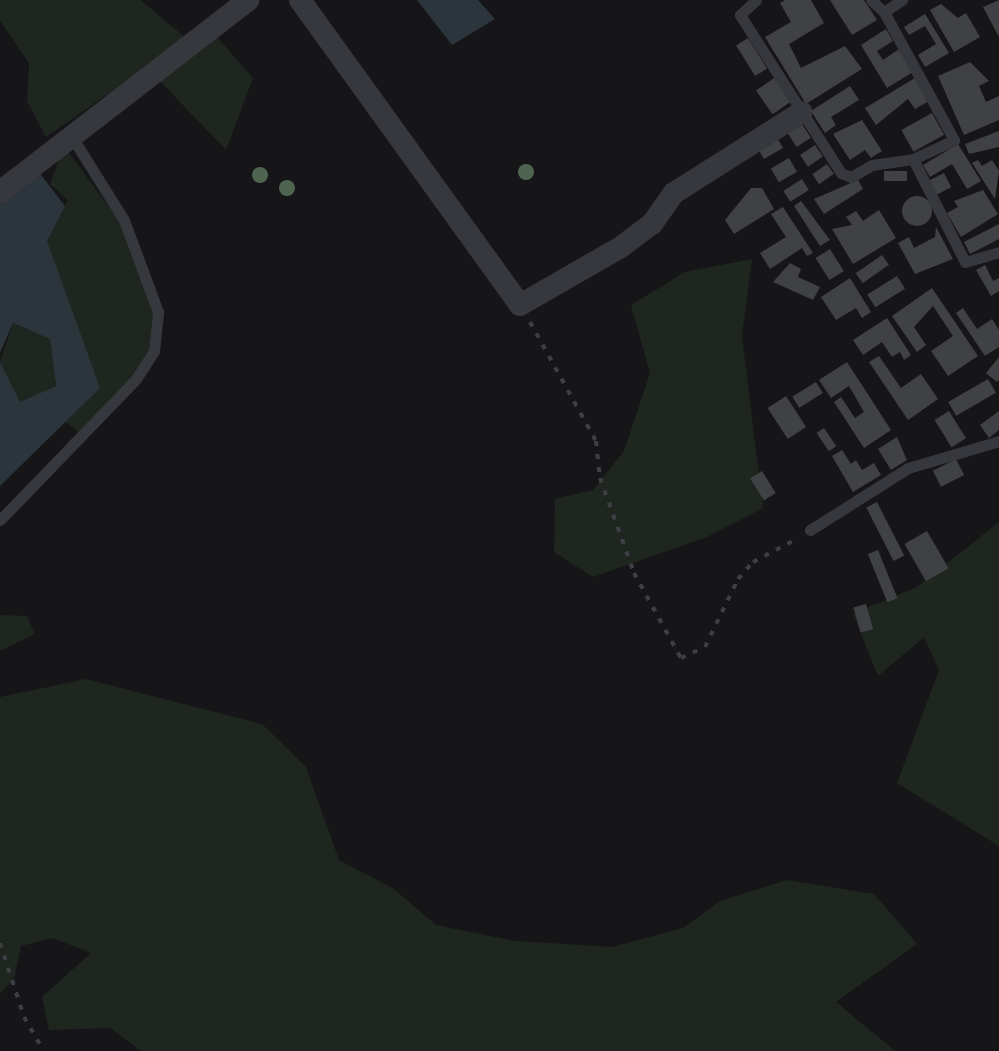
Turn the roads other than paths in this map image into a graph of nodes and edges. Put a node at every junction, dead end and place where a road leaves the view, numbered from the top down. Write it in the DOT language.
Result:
graph roads {
  1 [pos="248,0"];
  2 [pos="300,0"];
  3 [pos="756,0"];
  4 [pos="871,0"];
  5 [pos="902,0"];
  6 [pos="884,12"];
  7 [pos="802,112"];
  8 [pos="70,133"];
  9 [pos="912,159"];
  10 [pos="0,192"];
  11 [pos="999,252"];
  12 [pos="999,441"];
  13 [pos="0,520"];
  14 [pos="810,530"];
  1 -- 8 [label="street"];
  2 -- 7 [label="street"];
  3 -- 7 [label="lane"];
  4 -- 6 [label="lane"];
  5 -- 6 [label="lane"];
  6 -- 9 [label="lane"];
  7 -- 9 [label="lane"];
  8 -- 10 [label="street"];
  8 -- 13 [label="lane"];
  9 -- 11 [label="lane"];
  12 -- 14 [label="lane"];
}
